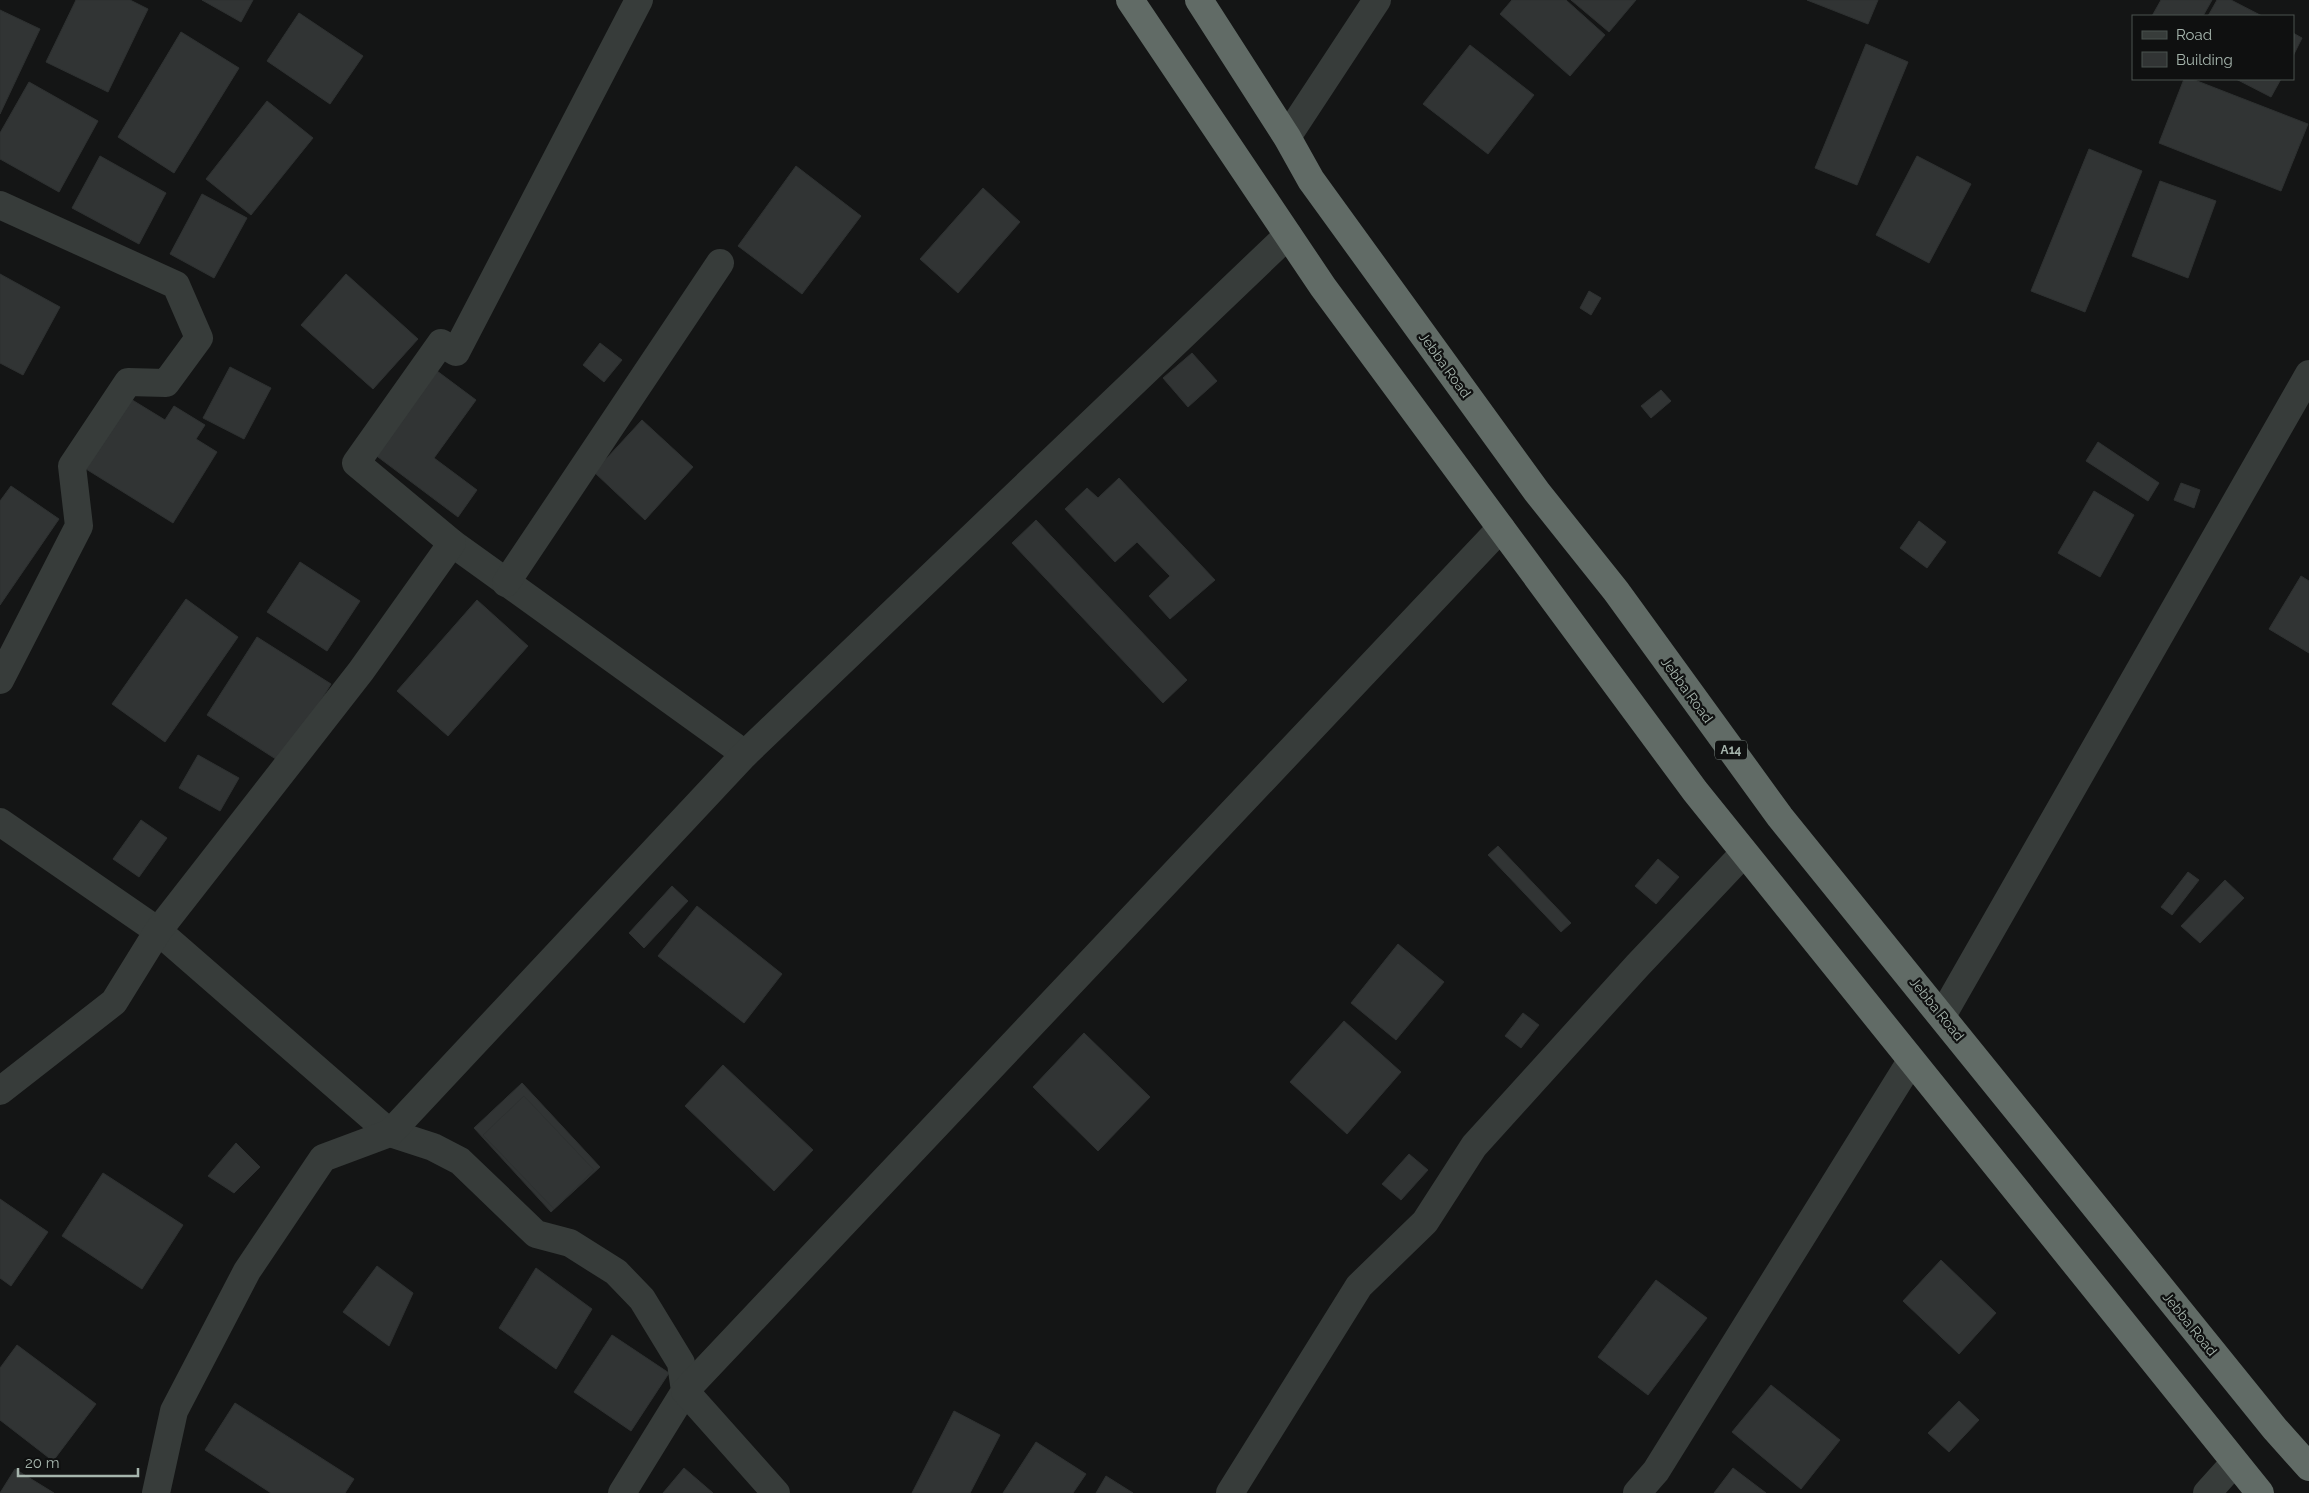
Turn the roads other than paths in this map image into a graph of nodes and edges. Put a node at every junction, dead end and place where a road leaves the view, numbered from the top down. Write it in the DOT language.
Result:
graph roads {
  1 [pos="639,0"];
  2 [pos="1130,0"];
  3 [pos="1199,0"];
  4 [pos="1377,0"];
  5 [pos="1287,137"];
  6 [pos="0,205"];
  7 [pos="1288,235"];
  8 [pos="720,263"];
  9 [pos="2309,374"];
  10 [pos="1501,528"];
  11 [pos="452,543"];
  12 [pos="506,583"];
  13 [pos="0,680"];
  14 [pos="745,754"];
  15 [pos="0,822"];
  16 [pos="1744,853"];
  17 [pos="158,931"];
  18 [pos="1942,1016"];
  19 [pos="1911,1061"];
  20 [pos="0,1091"];
  21 [pos="390,1133"];
  22 [pos="684,1391"];
  23 [pos="2234,1463"];
  24 [pos="2309,1467"];
  25 [pos="156,1493"];
  26 [pos="622,1493"];
  27 [pos="776,1493"];
  28 [pos="1230,1493"];
  29 [pos="1637,1493"];
  30 [pos="2207,1493"];
  31 [pos="2260,1493"];
  1 -- 11 [label="street"];
  2 -- 7 [label="highway"];
  3 -- 5 [label="highway, Jebba Road / A14"];
  4 -- 5 [label="street"];
  5 -- 18 [label="highway, Jebba Road / A14"];
  6 -- 13 [label="street"];
  7 -- 10 [label="highway"];
  7 -- 14 [label="street"];
  8 -- 12 [label="street"];
  9 -- 18 [label="street"];
  10 -- 16 [label="highway"];
  10 -- 22 [label="street"];
  11 -- 12 [label="street"];
  11 -- 17 [label="street"];
  12 -- 14 [label="street"];
  14 -- 21 [label="street"];
  15 -- 17 [label="street"];
  16 -- 19 [label="highway"];
  16 -- 28 [label="street"];
  17 -- 20 [label="street"];
  17 -- 21 [label="street"];
  18 -- 24 [label="highway, Jebba Road / A14"];
  19 -- 23 [label="highway"];
  19 -- 29 [label="street"];
  21 -- 22 [label="street"];
  21 -- 25 [label="street"];
  22 -- 26 [label="street"];
  22 -- 27 [label="street"];
  23 -- 30 [label="street"];
  23 -- 31 [label="highway"];
}
